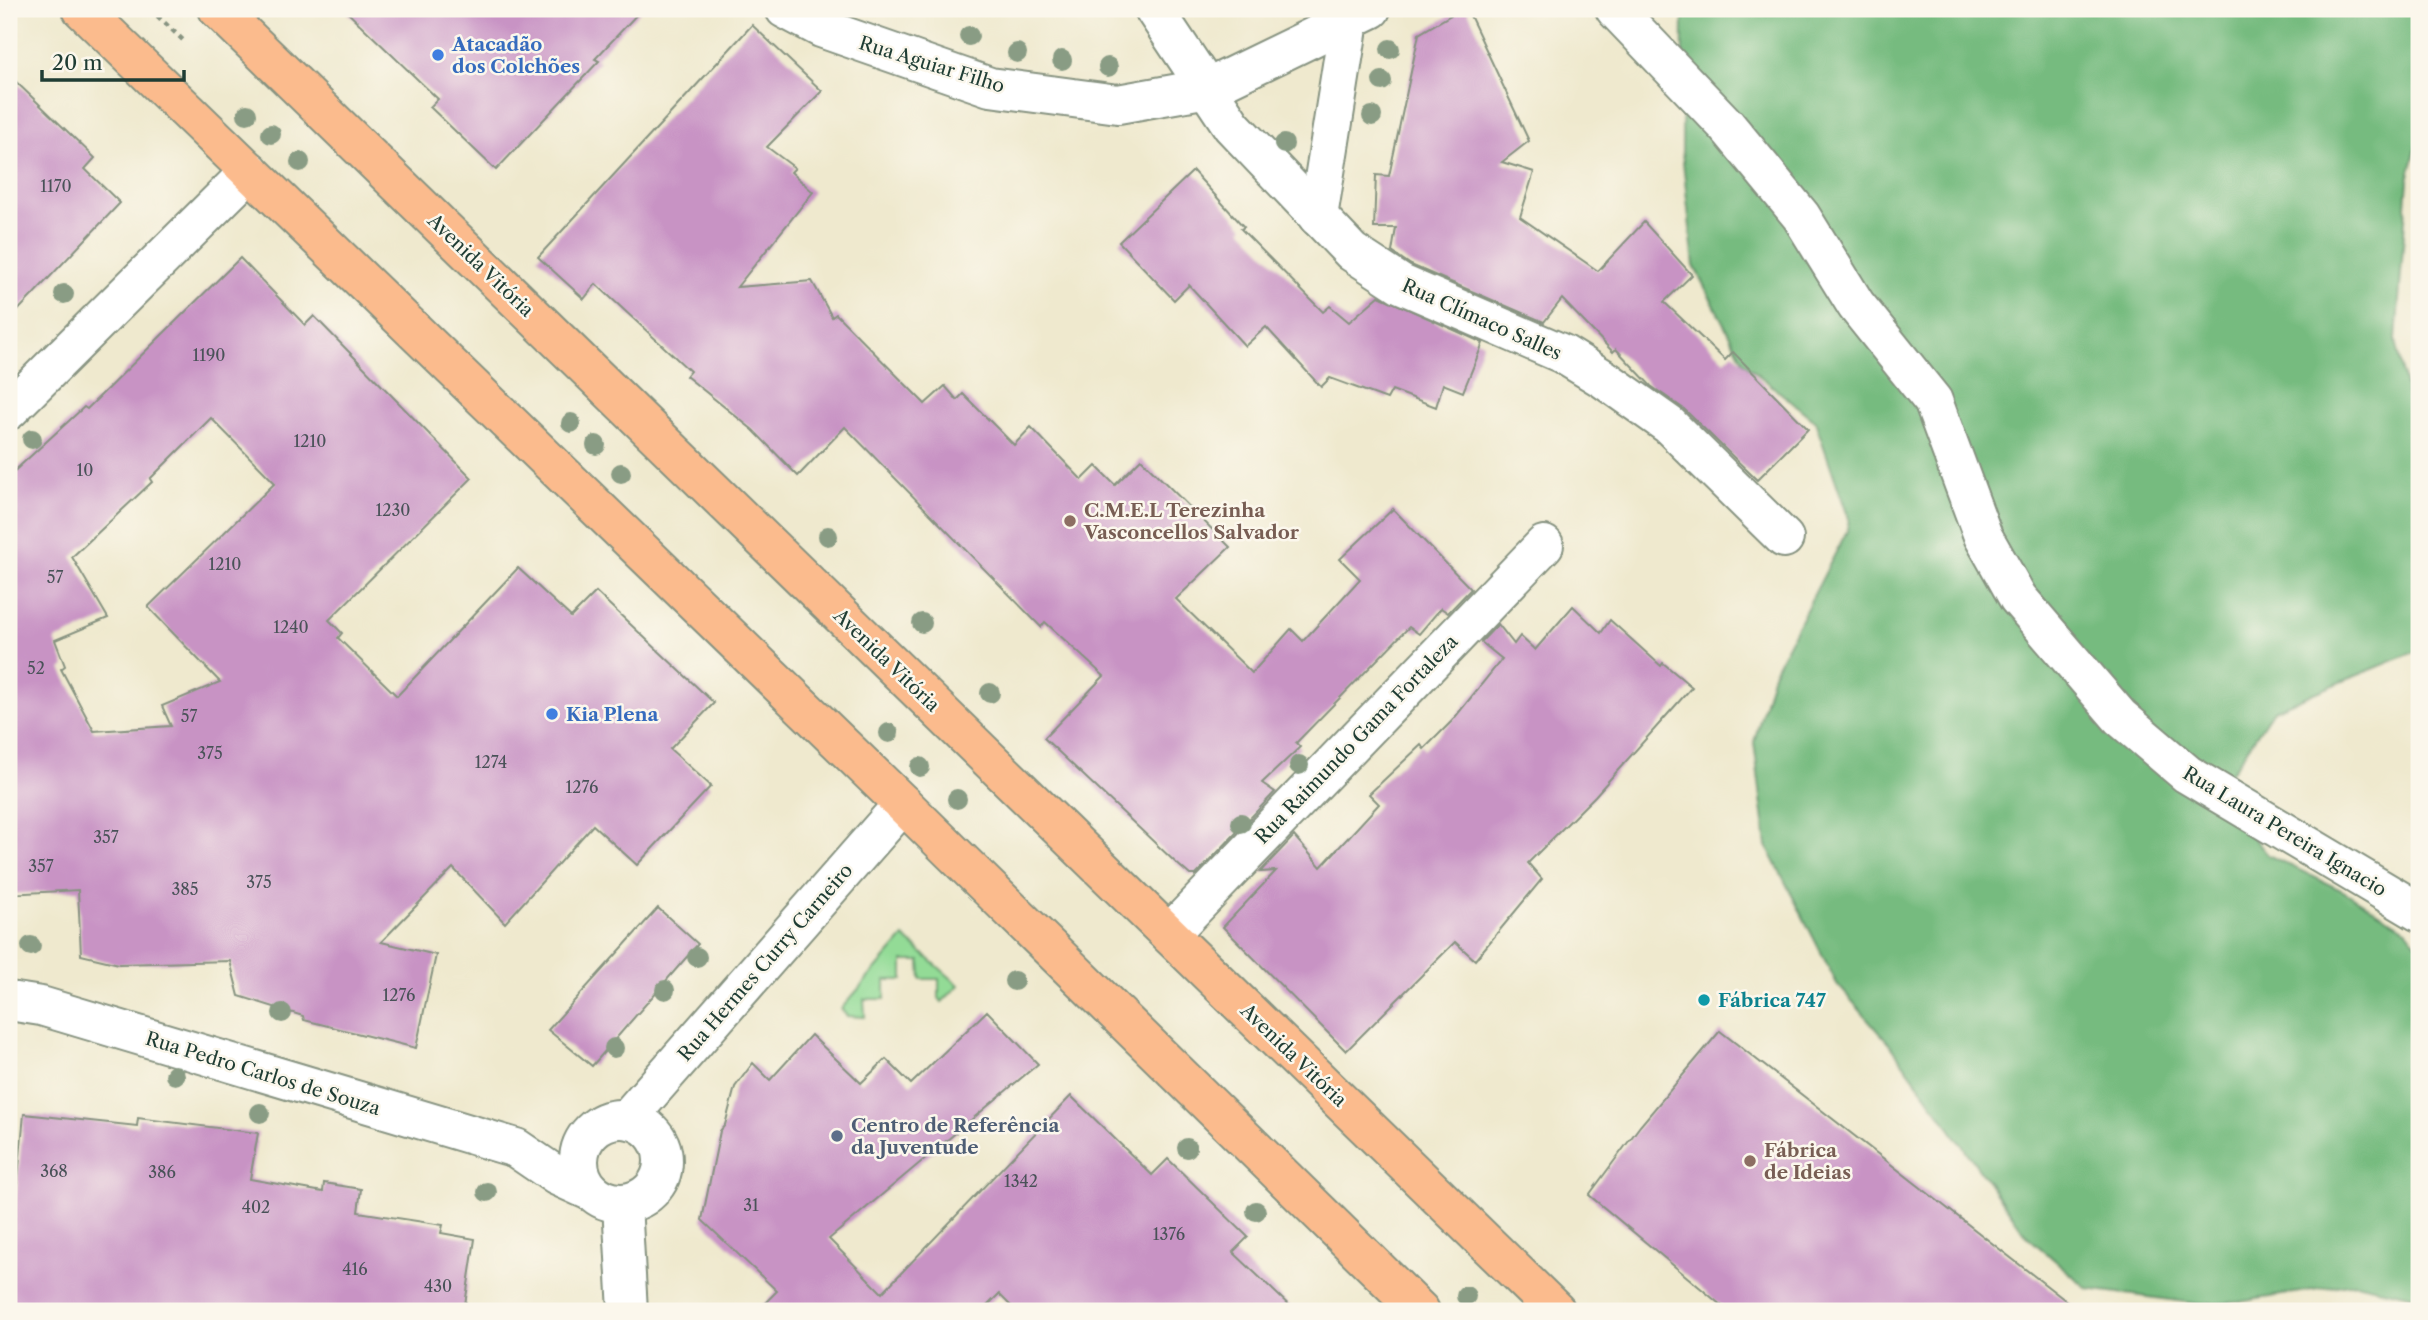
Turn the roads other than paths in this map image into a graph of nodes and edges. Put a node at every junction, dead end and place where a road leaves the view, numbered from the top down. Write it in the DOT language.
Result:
graph roads {
  1 [pos="82,9"];
  2 [pos="218,9"];
  3 [pos="786,9"];
  4 [pos="1154,9"];
  5 [pos="1615,9"];
  6 [pos="1360,15"];
  7 [pos="1208,88"];
  8 [pos="250,171"];
  9 [pos="1318,218"];
  10 [pos="9,410"];
  11 [pos="1784,538"];
  12 [pos="1544,544"];
  13 [pos="903,804"];
  14 [pos="2419,912"];
  15 [pos="1168,934"];
  16 [pos="9,1001"];
  17 [pos="627,1119"];
  18 [pos="590,1132"];
  19 [pos="516,1148"];
  20 [pos="606,1197"];
  21 [pos="628,1311"];
  22 [pos="1420,1311"];
  23 [pos="1556,1311"];
  1 -- 8 [label="main road"];
  2 -- 15 [label="main road, Avenida Vitória"];
  3 -- 7 [label="street, Rua Aguiar Filho"];
  4 -- 7 [label="street, Rua Clímaco Salles"];
  5 -- 14 [label="street, Rua Laura Pereira Ignacio"];
  6 -- 7 [label="street, Rua Aguiar Filho"];
  6 -- 9 [label="street"];
  7 -- 9 [label="street, Rua Clímaco Salles"];
  8 -- 10 [label="street"];
  8 -- 13 [label="main road"];
  9 -- 11 [label="street, Rua Clímaco Salles"];
  12 -- 15 [label="street, Rua Raimundo Gama Fortaleza"];
  13 -- 17 [label="street, Rua Hermes Curry Carneiro"];
  13 -- 22 [label="main road"];
  15 -- 23 [label="main road, Avenida Vitória"];
  16 -- 19 [label="street, Rua Pedro Carlos de Souza"];
  17 -- 18 [label="street"];
  17 -- 20 [label="street"];
  18 -- 19 [label="street, Rua Pedro Carlos de Souza"];
  18 -- 20 [label="street"];
  19 -- 20 [label="street, Rua Pedro Carlos de Souza"];
  20 -- 21 [label="street"];
}
